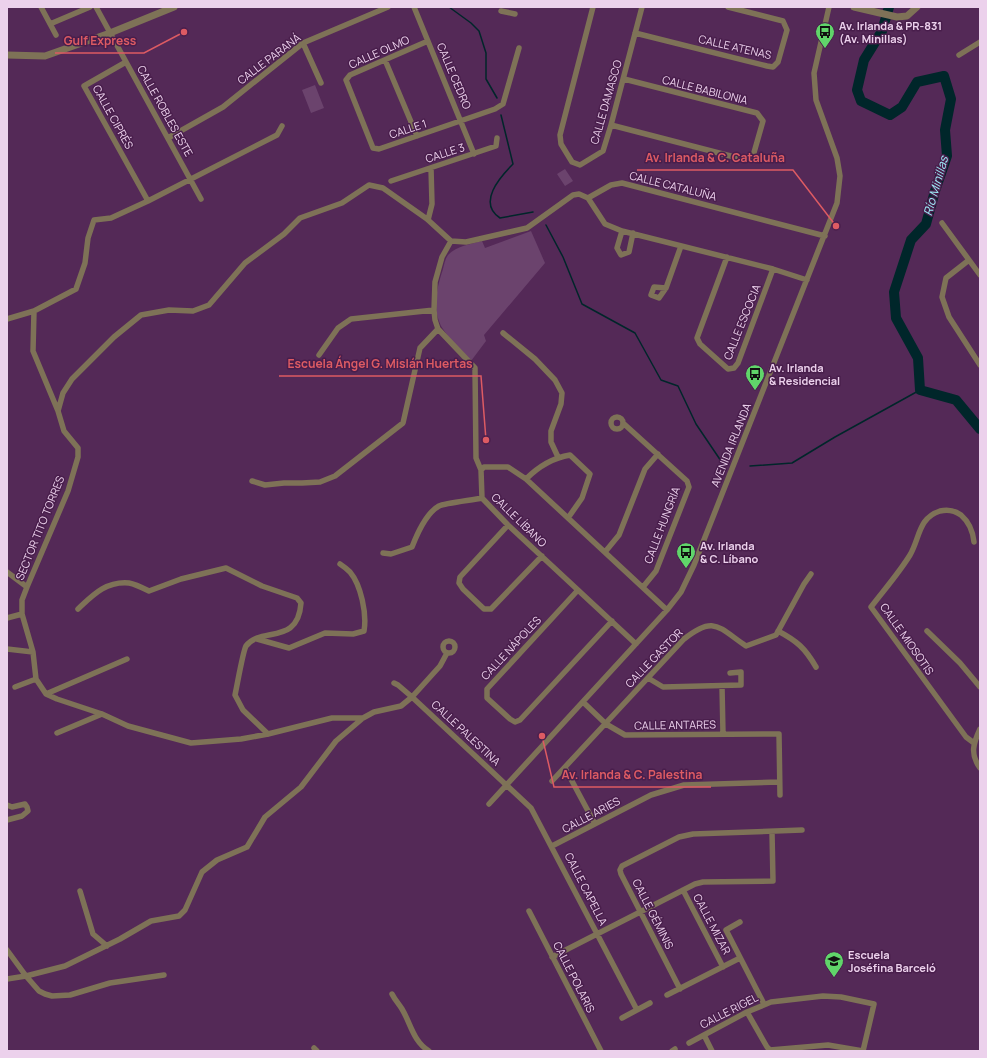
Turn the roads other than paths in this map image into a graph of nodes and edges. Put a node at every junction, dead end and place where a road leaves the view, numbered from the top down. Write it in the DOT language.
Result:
graph roads {
  1 [pos="41,7"];
  2 [pos="90,7"];
  3 [pos="96,7"];
  4 [pos="174,7"];
  5 [pos="388,7"];
  6 [pos="414,7"];
  7 [pos="592,7"];
  8 [pos="642,7"];
  9 [pos="728,7"];
  10 [pos="829,7"];
  11 [pos="917,7"];
  12 [pos="857,8"];
  13 [pos="508,10"];
  14 [pos="501,11"];
  15 [pos="515,14"];
  16 [pos="50,24"];
  17 [pos="635,32"];
  18 [pos="110,33"];
  19 [pos="56,35"];
  20 [pos="428,41"];
  21 [pos="980,42"];
  22 [pos="303,43"];
  23 [pos="519,48"];
  24 [pos="7,55"];
  25 [pos="959,55"];
  26 [pos="385,60"];
  27 [pos="126,62"];
  28 [pos="624,79"];
  29 [pos="321,83"];
  30 [pos="357,110"];
  31 [pos="462,121"];
  32 [pos="612,125"];
  33 [pos="282,126"];
  34 [pos="417,136"];
  35 [pos="168,138"];
  36 [pos="497,138"];
  37 [pos="474,154"];
  38 [pos="430,168"];
  39 [pos="190,179"];
  40 [pos="391,181"];
  41 [pos="588,198"];
  42 [pos="201,199"];
  43 [pos="148,201"];
  44 [pos="428,220"];
  45 [pos="942,223"];
  46 [pos="622,230"];
  47 [pos="633,233"];
  48 [pos="824,236"];
  49 [pos="451,241"];
  50 [pos="681,246"];
  51 [pos="727,257"];
  52 [pos="969,260"];
  53 [pos="773,270"];
  54 [pos="980,275"];
  55 [pos="807,280"];
  56 [pos="666,288"];
  57 [pos="434,310"];
  58 [pos="34,311"];
  59 [pos="7,319"];
  60 [pos="438,329"];
  61 [pos="503,332"];
  62 [pos="319,355"];
  63 [pos="980,365"];
  64 [pos="58,411"];
  65 [pos="623,423"];
  66 [pos="658,454"];
  67 [pos="558,457"];
  68 [pos="481,470"];
  69 [pos="526,479"];
  70 [pos="252,480"];
  71 [pos="482,498"];
  72 [pos="568,518"];
  73 [pos="508,525"];
  74 [pos="974,542"];
  75 [pos="605,552"];
  76 [pos="383,553"];
  77 [pos="542,556"];
  78 [pos="340,564"];
  79 [pos="7,572"];
  80 [pos="811,574"];
  81 [pos="27,586"];
  82 [pos="643,587"];
  83 [pos="578,590"];
  84 [pos="78,609"];
  85 [pos="667,610"];
  86 [pos="22,614"];
  87 [pos="7,618"];
  88 [pos="612,621"];
  89 [pos="778,631"];
  90 [pos="927,631"];
  91 [pos="255,639"];
  92 [pos="636,644"];
  93 [pos="7,650"];
  94 [pos="33,652"];
  95 [pos="447,653"];
  96 [pos="127,658"];
  97 [pos="816,667"];
  98 [pos="730,673"];
  99 [pos="648,678"];
  100 [pos="36,679"];
  101 [pos="394,683"];
  102 [pos="722,686"];
  103 [pos="15,687"];
  104 [pos="980,687"];
  105 [pos="46,694"];
  106 [pos="412,697"];
  107 [pos="583,702"];
  108 [pos="102,714"];
  109 [pos="363,718"];
  110 [pos="606,724"];
  111 [pos="980,730"];
  112 [pos="57,733"];
  113 [pos="268,734"];
  114 [pos="723,734"];
  115 [pos="974,743"];
  116 [pos="565,768"];
  117 [pos="980,768"];
  118 [pos="552,782"];
  119 [pos="779,782"];
  120 [pos="506,785"];
  121 [pos="780,795"];
  122 [pos="489,804"];
  123 [pos="7,805"];
  124 [pos="7,820"];
  125 [pos="595,824"];
  126 [pos="802,830"];
  127 [pos="772,832"];
  128 [pos="552,846"];
  129 [pos="683,890"];
  130 [pos="80,891"];
  131 [pos="529,911"];
  132 [pos="640,911"];
  133 [pos="740,922"];
  134 [pos="598,934"];
  135 [pos="106,946"];
  136 [pos="7,950"];
  137 [pos="552,957"];
  138 [pos="740,958"];
  139 [pos="723,967"];
  140 [pos="164,975"];
  141 [pos="26,976"];
  142 [pos="7,979"];
  143 [pos="680,989"];
  144 [pos="392,994"];
  145 [pos="667,995"];
  146 [pos="650,1003"];
  147 [pos="764,1004"];
  148 [pos="637,1010"];
  149 [pos="747,1012"];
  150 [pos="622,1018"];
  151 [pos="704,1035"];
  152 [pos="689,1043"];
  153 [pos="429,1051"];
  154 [pos="601,1051"];
  155 [pos="712,1051"];
  156 [pos="863,1051"];
  1 -- 16 [label="street"];
  2 -- 16 [label="street"];
  3 -- 18 [label="street, CALLE ROBLES ESTE"];
  4 -- 18 [label="street"];
  5 -- 22 [label="street, CALLE PARANÁ"];
  6 -- 20 [label="street, CALLE CEDRO"];
  7 -- 32 [label="street, CALLE DAMASCO"];
  8 -- 17 [label="street, CALLE DAMASCO"];
  9 -- 17 [label="street, CALLE ATENAS"];
  10 -- 48 [label="street, AVENIDA IRLANDA"];
  11 -- 12 [label="street"];
  13 -- 14 [label="street"];
  13 -- 15 [label="street"];
  16 -- 19 [label="street"];
  17 -- 28 [label="street, CALLE DAMASCO"];
  18 -- 24 [label="street"];
  18 -- 27 [label="street, CALLE ROBLES ESTE"];
  20 -- 26 [label="street, CALLE OLMO"];
  20 -- 31 [label="street, CALLE CEDRO"];
  21 -- 25 [label="street"];
  22 -- 29 [label="street"];
  22 -- 35 [label="street, CALLE PARANÁ"];
  23 -- 31 [label="street, CALLE 1"];
  26 -- 30 [label="street, CALLE OLMO"];
  26 -- 34 [label="street"];
  27 -- 35 [label="street, CALLE ROBLES ESTE"];
  27 -- 43 [label="street, CALLE CIPRÉS"];
  28 -- 32 [label="street, CALLE DAMASCO"];
  28 -- 32 [label="street, CALLE BABILONIA"];
  30 -- 34 [label="street, CALLE 1"];
  31 -- 34 [label="street, CALLE 1"];
  31 -- 37 [label="street, CALLE CEDRO"];
  33 -- 39 [label="street"];
  35 -- 39 [label="street, CALLE ROBLES ESTE"];
  36 -- 37 [label="street, CALLE 3"];
  37 -- 38 [label="street, CALLE 3"];
  38 -- 40 [label="street, CALLE 3"];
  38 -- 44 [label="street"];
  39 -- 42 [label="street, CALLE ROBLES ESTE"];
  39 -- 43 [label="street"];
  41 -- 46 [label="street"];
  41 -- 48 [label="street, CALLE CATALUÑA"];
  41 -- 49 [label="street"];
  43 -- 58 [label="street"];
  44 -- 49 [label="street"];
  44 -- 64 [label="street"];
  45 -- 52 [label="street"];
  46 -- 47 [label="street"];
  46 -- 47 [label="street"];
  47 -- 50 [label="street"];
  48 -- 55 [label="street, AVENIDA IRLANDA"];
  49 -- 57 [label="street"];
  50 -- 51 [label="street"];
  50 -- 56 [label="street"];
  51 -- 53 [label="street"];
  51 -- 53 [label="street, CALLE ESCOCIA"];
  52 -- 54 [label="street"];
  52 -- 63 [label="street"];
  53 -- 55 [label="street"];
  55 -- 85 [label="street, AVENIDA IRLANDA"];
  57 -- 60 [label="street"];
  57 -- 62 [label="street"];
  58 -- 59 [label="street"];
  58 -- 64 [label="street, SECTOR TITO TORRES"];
  60 -- 68 [label="street, CALLE LÍBANO"];
  60 -- 70 [label="street"];
  61 -- 67 [label="street"];
  64 -- 81 [label="street, SECTOR TITO TORRES"];
  65 -- 66 [label="street, CALLE HUNGRÍA"];
  66 -- 75 [label="street"];
  66 -- 82 [label="street, CALLE HUNGRÍA"];
  67 -- 69 [label="street"];
  67 -- 72 [label="street"];
  68 -- 69 [label="street"];
  68 -- 71 [label="street, CALLE LÍBANO"];
  69 -- 72 [label="street"];
  71 -- 73 [label="street, CALLE LÍBANO"];
  71 -- 76 [label="street"];
  72 -- 75 [label="street"];
  73 -- 77 [label="street, CALLE LÍBANO"];
  73 -- 77 [label="street"];
  74 -- 115 [label="street, CALLE MIOSOTIS"];
  75 -- 82 [label="street"];
  77 -- 83 [label="street, CALLE LÍBANO"];
  78 -- 91 [label="street"];
  79 -- 81 [label="street"];
  80 -- 89 [label="street"];
  81 -- 86 [label="street, SECTOR TITO TORRES"];
  82 -- 85 [label="street"];
  83 -- 88 [label="street, CALLE LÍBANO"];
  83 -- 88 [label="street, CALLE NÁPOLES"];
  84 -- 91 [label="street"];
  85 -- 92 [label="street, AVENIDA IRLANDA"];
  86 -- 87 [label="street"];
  86 -- 94 [label="street, SECTOR TITO TORRES"];
  88 -- 92 [label="street, CALLE LÍBANO"];
  89 -- 97 [label="street"];
  89 -- 99 [label="street, CALLE GASTOR"];
  90 -- 104 [label="street"];
  91 -- 113 [label="street"];
  92 -- 107 [label="street, AVENIDA IRLANDA"];
  93 -- 94 [label="street"];
  94 -- 100 [label="street, SECTOR TITO TORRES"];
  95 -- 106 [label="street"];
  96 -- 105 [label="street"];
  98 -- 102 [label="street"];
  99 -- 102 [label="street"];
  99 -- 110 [label="street, CALLE GASTOR"];
  100 -- 103 [label="street"];
  100 -- 105 [label="street, SECTOR TITO TORRES"];
  101 -- 106 [label="street, CALLE PALESTINA"];
  102 -- 114 [label="street"];
  105 -- 108 [label="street"];
  106 -- 109 [label="street"];
  106 -- 120 [label="street, CALLE PALESTINA"];
  107 -- 110 [label="street, CALLE ANTARES"];
  107 -- 120 [label="street, AVENIDA IRLANDA"];
  108 -- 112 [label="street"];
  108 -- 113 [label="street"];
  109 -- 113 [label="street"];
  109 -- 135 [label="street"];
  110 -- 114 [label="street, CALLE ANTARES"];
  110 -- 116 [label="street, CALLE GASTOR"];
  111 -- 115 [label="street"];
  114 -- 119 [label="street, CALLE ANTARES"];
  115 -- 117 [label="street"];
  116 -- 118 [label="street, CALLE GASTOR"];
  116 -- 125 [label="street"];
  119 -- 121 [label="street"];
  119 -- 125 [label="street, CALLE ARIES"];
  120 -- 122 [label="street, AVENIDA IRLANDA"];
  120 -- 128 [label="street, CALLE CAPELLA"];
  123 -- 124 [label="street"];
  125 -- 128 [label="street, CALLE ARIES"];
  126 -- 127 [label="street, CALLE GÉMINIS"];
  127 -- 129 [label="street"];
  127 -- 132 [label="street, CALLE GÉMINIS"];
  128 -- 134 [label="street, CALLE CAPELLA"];
  129 -- 132 [label="street"];
  129 -- 139 [label="street, CALLE MIZAR"];
  130 -- 135 [label="street"];
  131 -- 137 [label="street, CALLE POLARIS"];
  132 -- 134 [label="street"];
  132 -- 143 [label="street, CALLE GÉMINIS"];
  133 -- 138 [label="street"];
  134 -- 137 [label="street"];
  134 -- 148 [label="street, CALLE CAPELLA"];
  135 -- 141 [label="street"];
  136 -- 141 [label="street"];
  137 -- 154 [label="street, CALLE POLARIS"];
  138 -- 139 [label="street"];
  138 -- 147 [label="street"];
  139 -- 143 [label="street"];
  140 -- 141 [label="street"];
  141 -- 142 [label="street"];
  143 -- 145 [label="street"];
  144 -- 153 [label="street"];
  146 -- 148 [label="street"];
  147 -- 149 [label="street, CALLE RIGEL"];
  147 -- 156 [label="street, CALLE RIGEL"];
  148 -- 150 [label="street"];
  149 -- 151 [label="street, CALLE RIGEL"];
  149 -- 156 [label="street"];
  151 -- 152 [label="street, CALLE RIGEL"];
  151 -- 155 [label="street"];
}
